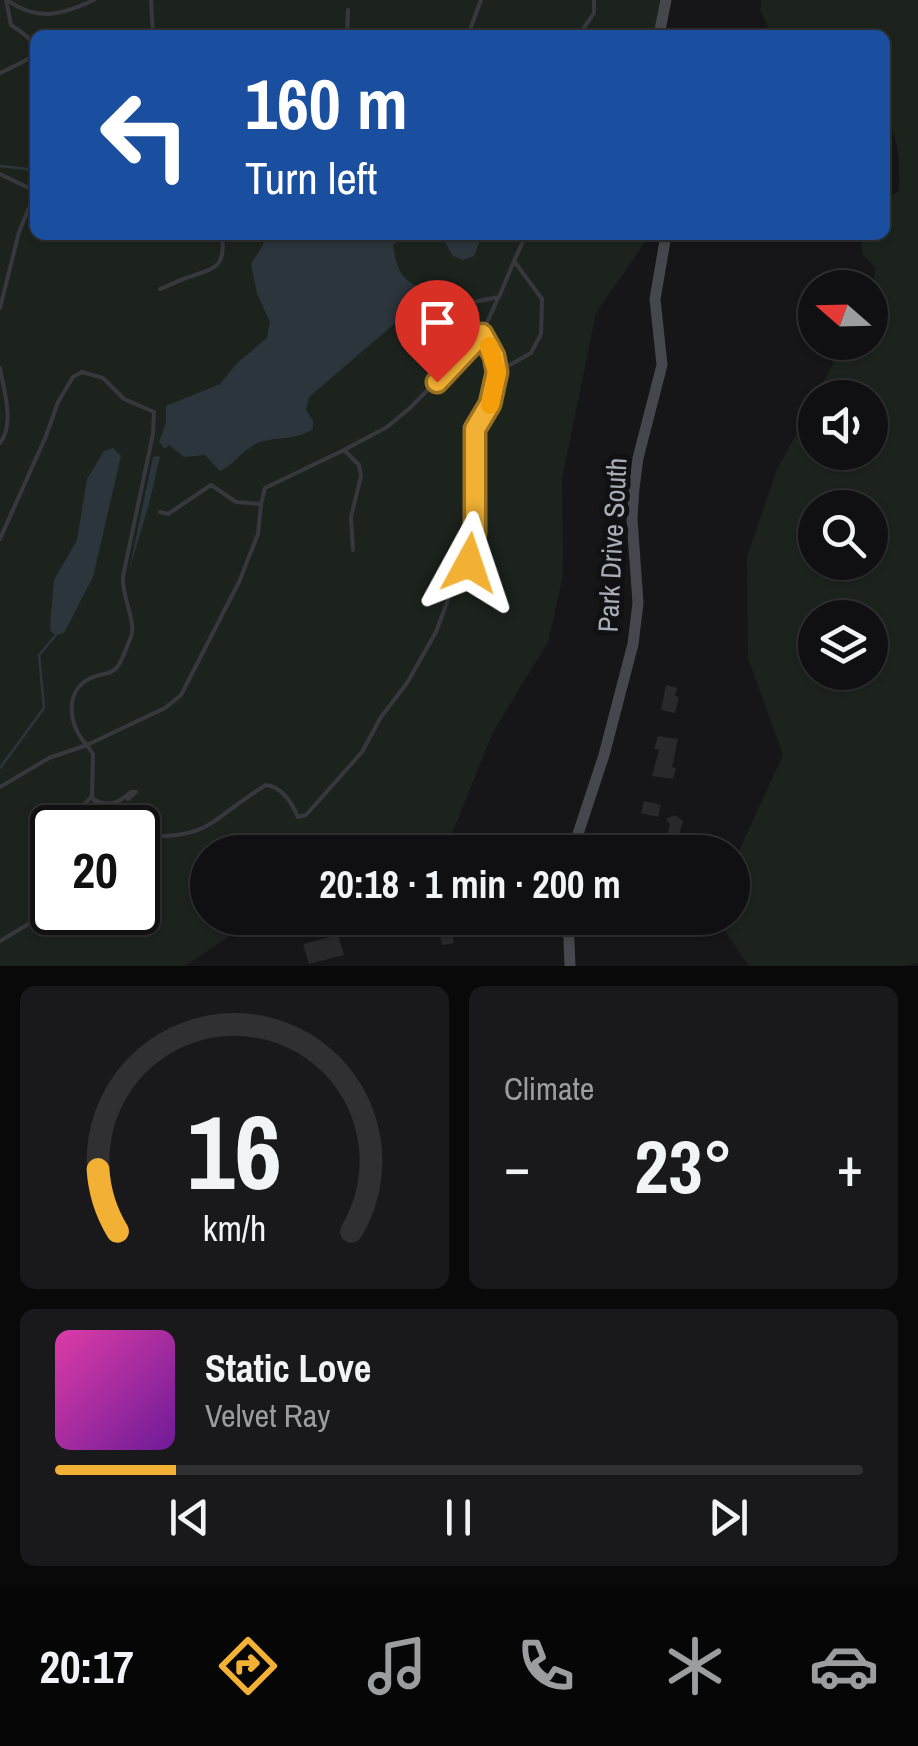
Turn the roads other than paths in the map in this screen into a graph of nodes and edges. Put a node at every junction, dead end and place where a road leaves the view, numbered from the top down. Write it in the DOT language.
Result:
graph roads {
  1 [pos="6,0"];
  2 [pos="94,0"];
  3 [pos="151,0"];
  4 [pos="481,0"];
  5 [pos="594,0"];
  6 [pos="666,0"];
  7 [pos="348,10"];
  8 [pos="153,30"];
  9 [pos="347,30"];
  10 [pos="470,30"];
  11 [pos="582,30"];
  12 [pos="660,30"];
  13 [pos="30,36"];
  14 [pos="30,58"];
  15 [pos="0,73"];
  16 [pos="0,174"];
  17 [pos="30,189"];
  18 [pos="30,204"];
  19 [pos="222,240"];
  20 [pos="524,240"];
  21 [pos="665,240"];
  22 [pos="514,261"];
  23 [pos="160,289"];
  24 [pos="1,290"];
  25 [pos="499,297"];
  26 [pos="0,308"];
  27 [pos="482,334"];
  28 [pos="459,360"];
  29 [pos="0,368"];
  30 [pos="497,372"];
  31 [pos="0,443"];
  32 [pos="344,450"];
  33 [pos="261,504"];
  34 [pos="160,512"];
  35 [pos="1,534"];
  36 [pos="353,550"];
  37 [pos="87,745"];
  38 [pos="0,787"];
  39 [pos="92,797"];
  40 [pos="128,799"];
  41 [pos="84,805"];
  42 [pos="96,805"];
  43 [pos="578,835"];
  44 [pos="160,836"];
  45 [pos="30,923"];
  46 [pos="569,935"];
  47 [pos="0,940"];
  48 [pos="570,966"];
  1 -- 2 [label="lane"];
  1 -- 13 [label="lane"];
  3 -- 8 [label="lane"];
  4 -- 10 [label="lane"];
  5 -- 11 [label="lane"];
  6 -- 12 [label="street"];
  7 -- 9 [label="lane"];
  14 -- 15 [label="lane"];
  16 -- 17 [label="lane"];
  18 -- 24 [label="lane"];
  19 -- 23 [label="lane"];
  20 -- 22 [label="lane"];
  21 -- 43 [label="street, Park Drive South"];
  22 -- 25 [label="lane"];
  22 -- 30 [label="lane"];
  24 -- 26 [label="lane"];
  25 -- 27 [label="lane"];
  25 -- 28 [label="lane"];
  27 -- 28 [label="lane"];
  27 -- 30 [label="lane"];
  28 -- 32 [label="lane"];
  29 -- 31 [label="lane"];
  30 -- 44 [label="lane"];
  32 -- 33 [label="lane"];
  32 -- 36 [label="lane"];
  33 -- 34 [label="lane"];
  33 -- 37 [label="lane"];
  35 -- 37 [label="lane"];
  37 -- 38 [label="lane"];
  37 -- 39 [label="lane"];
  39 -- 40 [label="lane"];
  39 -- 41 [label="lane"];
  39 -- 42 [label="lane"];
  45 -- 47 [label="lane"];
  46 -- 48 [label="street"];
}
